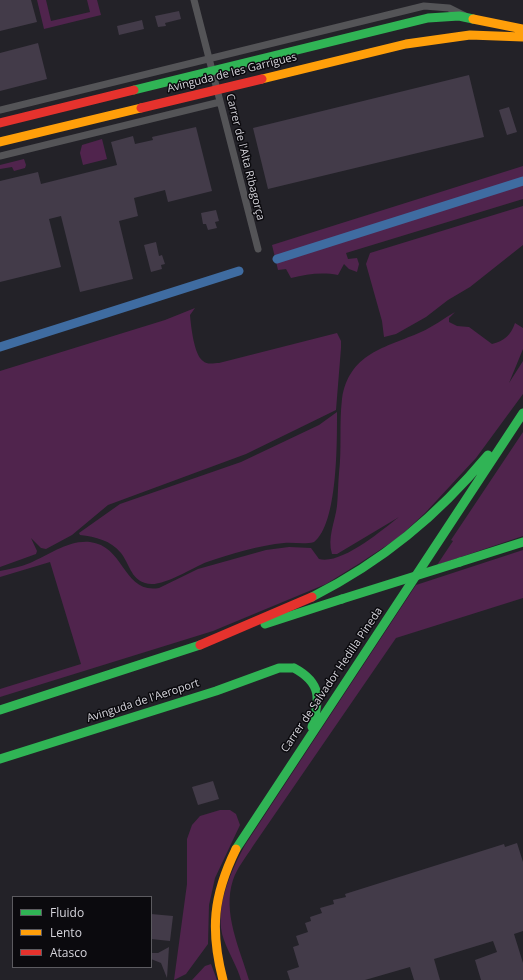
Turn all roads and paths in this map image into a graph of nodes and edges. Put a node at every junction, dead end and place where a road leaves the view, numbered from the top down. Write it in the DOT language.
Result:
graph roads {
  1 [pos="194,0"];
  2 [pos="467,17"];
  3 [pos="523,29"];
  4 [pos="523,37"];
  5 [pos="209,58"];
  6 [pos="212,70"];
  7 [pos="217,89"];
  8 [pos="220,102"];
  9 [pos="0,110"];
  10 [pos="0,123"];
  11 [pos="0,142"];
  12 [pos="0,156"];
  13 [pos="258,249"];
  14 [pos="522,414"];
  15 [pos="523,542"];
  16 [pos="200,645"];
  17 [pos="0,710"];
  18 [pos="308,739"];
  19 [pos="0,760"];
  20 [pos="223,980"];
  1 -- 5 [label="street, Carrer de l'Alta Ribagorça"];
  2 -- 3 [label="street, Avinguda de les Garrigues"];
  2 -- 5 [label="street, Avinguda de les Garrigues"];
  2 -- 6 [label="street, Avinguda de les Garrigues"];
  4 -- 7 [label="street, Avinguda de les Garrigues"];
  5 -- 6 [label="street, Carrer de l'Alta Ribagorça"];
  5 -- 9 [label="street, Avinguda de les Garrigues"];
  6 -- 7 [label="street, Carrer de l'Alta Ribagorça"];
  6 -- 10 [label="street, Avinguda de les Garrigues"];
  7 -- 8 [label="street, Carrer de l'Alta Ribagorça"];
  7 -- 11 [label="street, Avinguda de les Garrigues"];
  8 -- 12 [label="street"];
  8 -- 13 [label="street, Carrer de l'Alta Ribagorça"];
  14 -- 16 [label="street"];
  14 -- 18 [label="street, Carrer de Salvador Hedilla Pineda"];
  15 -- 16 [label="street, bridge"];
  16 -- 17 [label="street"];
  18 -- 19 [label="street, Avinguda de l'Aeroport"];
  18 -- 20 [label="street, Carrer de Salvador Hedilla Pineda"];
}
